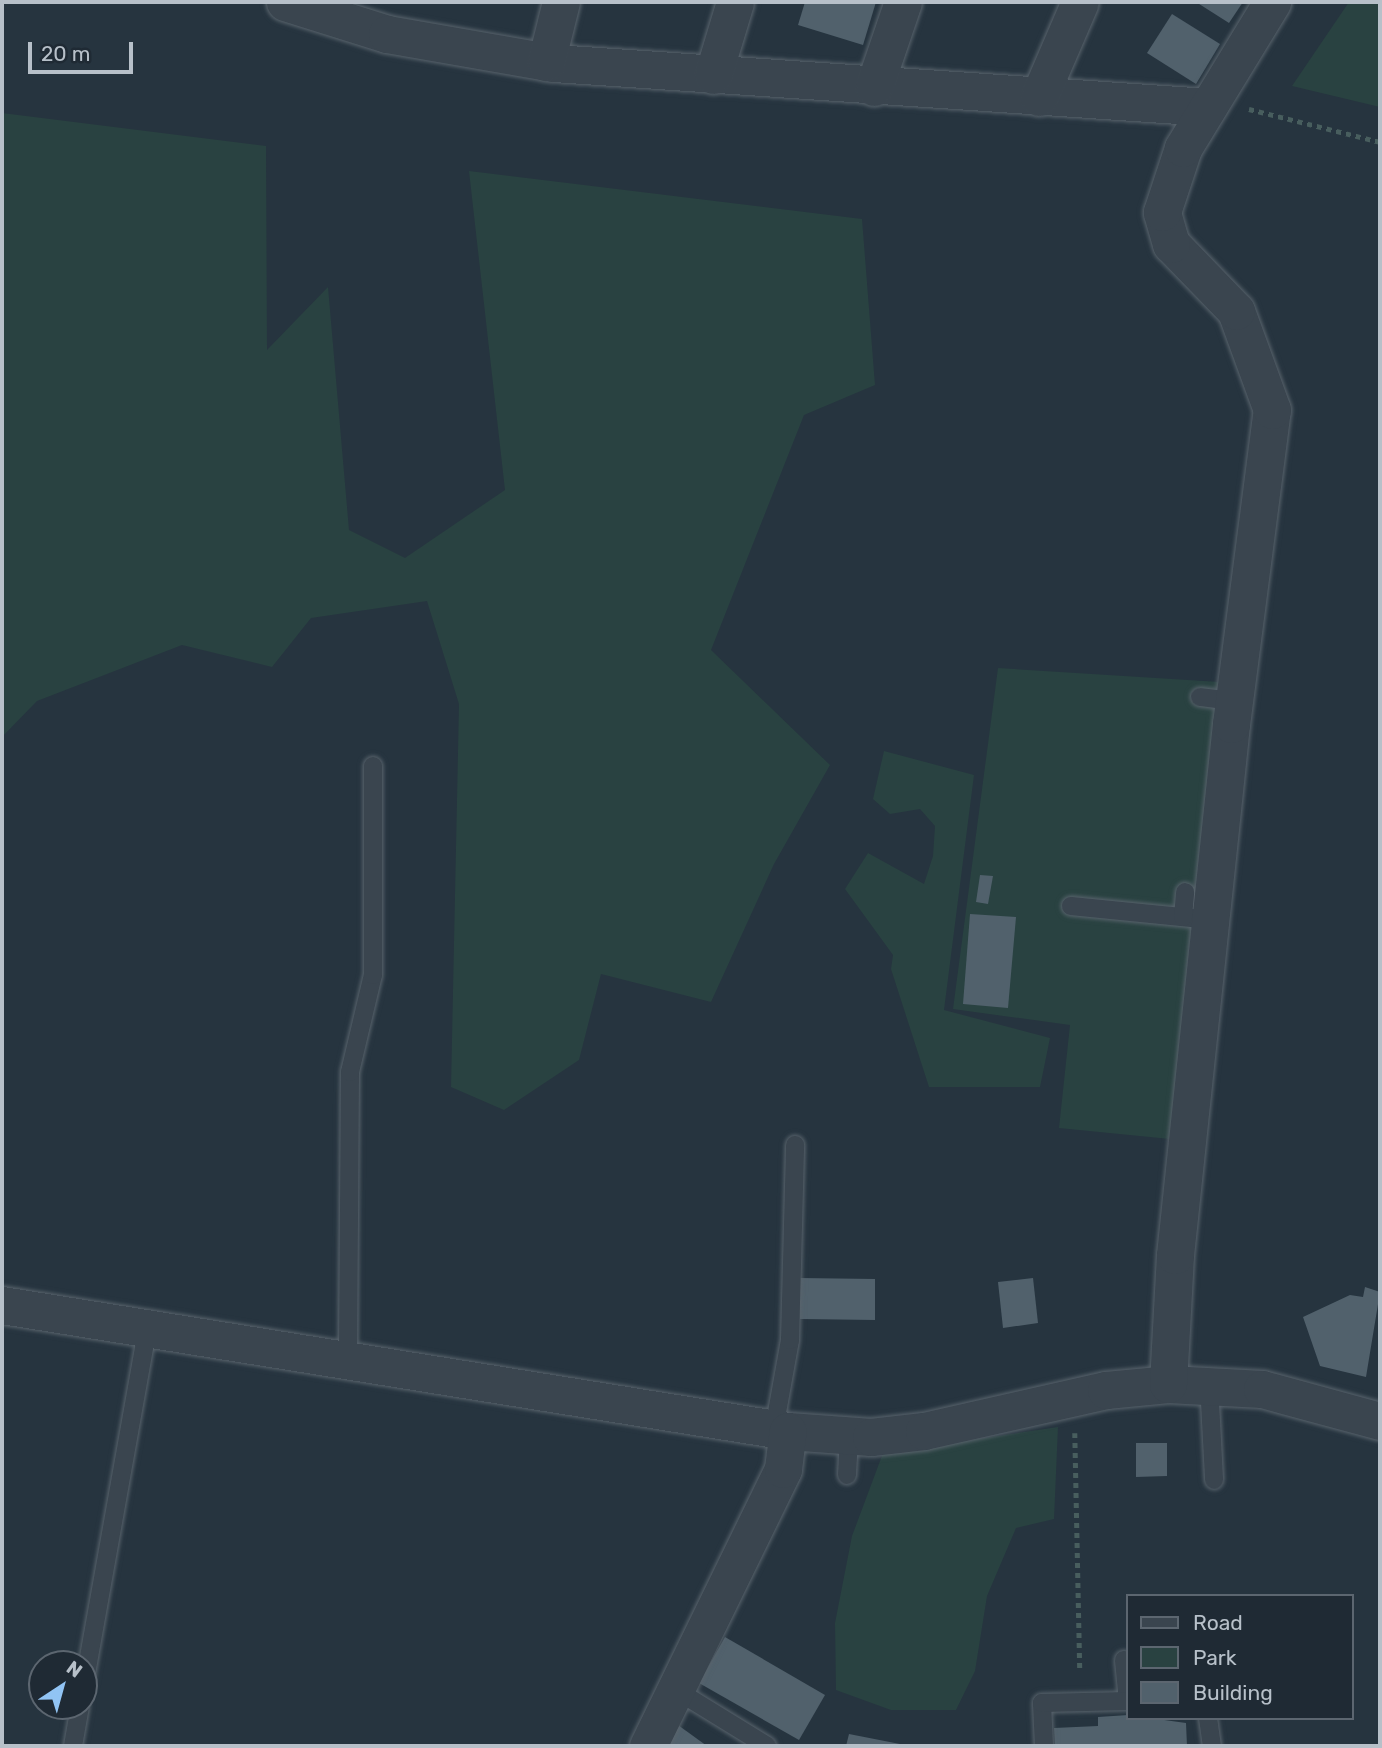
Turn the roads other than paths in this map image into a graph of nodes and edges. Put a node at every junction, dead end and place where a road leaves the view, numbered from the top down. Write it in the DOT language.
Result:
graph roads {
  1 [pos="285,2"];
  2 [pos="561,2"];
  3 [pos="735,2"];
  4 [pos="903,2"];
  5 [pos="1080,2"];
  6 [pos="1272,2"];
  7 [pos="389,18"];
  8 [pos="546,62"];
  9 [pos="713,75"];
  10 [pos="874,87"];
  11 [pos="1040,97"];
  12 [pos="1208,107"];
  13 [pos="373,766"];
  14 [pos="1185,892"];
  15 [pos="1071,905"];
  16 [pos="1197,919"];
  17 [pos="795,1145"];
  18 [pos="2,1305"];
  19 [pos="148,1326"];
  20 [pos="348,1356"];
  21 [pos="1209,1383"];
  22 [pos="1168,1384"];
  23 [pos="1380,1421"];
  24 [pos="781,1430"];
  25 [pos="849,1436"];
  26 [pos="847,1475"];
  27 [pos="1214,1480"];
  28 [pos="90,1650"];
  29 [pos="1124,1660"];
  30 [pos="1126,1680"];
  31 [pos="676,1690"];
  32 [pos="1126,1701"];
  33 [pos="78,1720"];
  34 [pos="1208,1720"];
  35 [pos="73,1746"];
  36 [pos="648,1746"];
  37 [pos="767,1746"];
  38 [pos="1044,1746"];
  39 [pos="1212,1746"];
  1 -- 7 [label="street"];
  2 -- 8 [label="street"];
  3 -- 9 [label="street"];
  4 -- 10 [label="street"];
  5 -- 11 [label="street"];
  6 -- 12 [label="street"];
  7 -- 8 [label="street"];
  8 -- 9 [label="street"];
  9 -- 10 [label="street"];
  10 -- 11 [label="street"];
  11 -- 12 [label="street"];
  12 -- 16 [label="street"];
  13 -- 20 [label="lane"];
  14 -- 16 [label="lane"];
  15 -- 16 [label="lane"];
  16 -- 22 [label="street"];
  17 -- 24 [label="lane"];
  18 -- 19 [label="street"];
  19 -- 20 [label="street"];
  19 -- 28 [label="lane"];
  20 -- 24 [label="street"];
  21 -- 22 [label="street"];
  21 -- 23 [label="street"];
  21 -- 27 [label="lane"];
  22 -- 25 [label="street"];
  24 -- 25 [label="street"];
  24 -- 31 [label="street"];
  25 -- 26 [label="lane"];
  29 -- 30 [label="lane"];
  31 -- 36 [label="street"];
  31 -- 37 [label="lane"];
  32 -- 38 [label="lane"];
  33 -- 35 [label="lane"];
  34 -- 39 [label="lane"];
}
